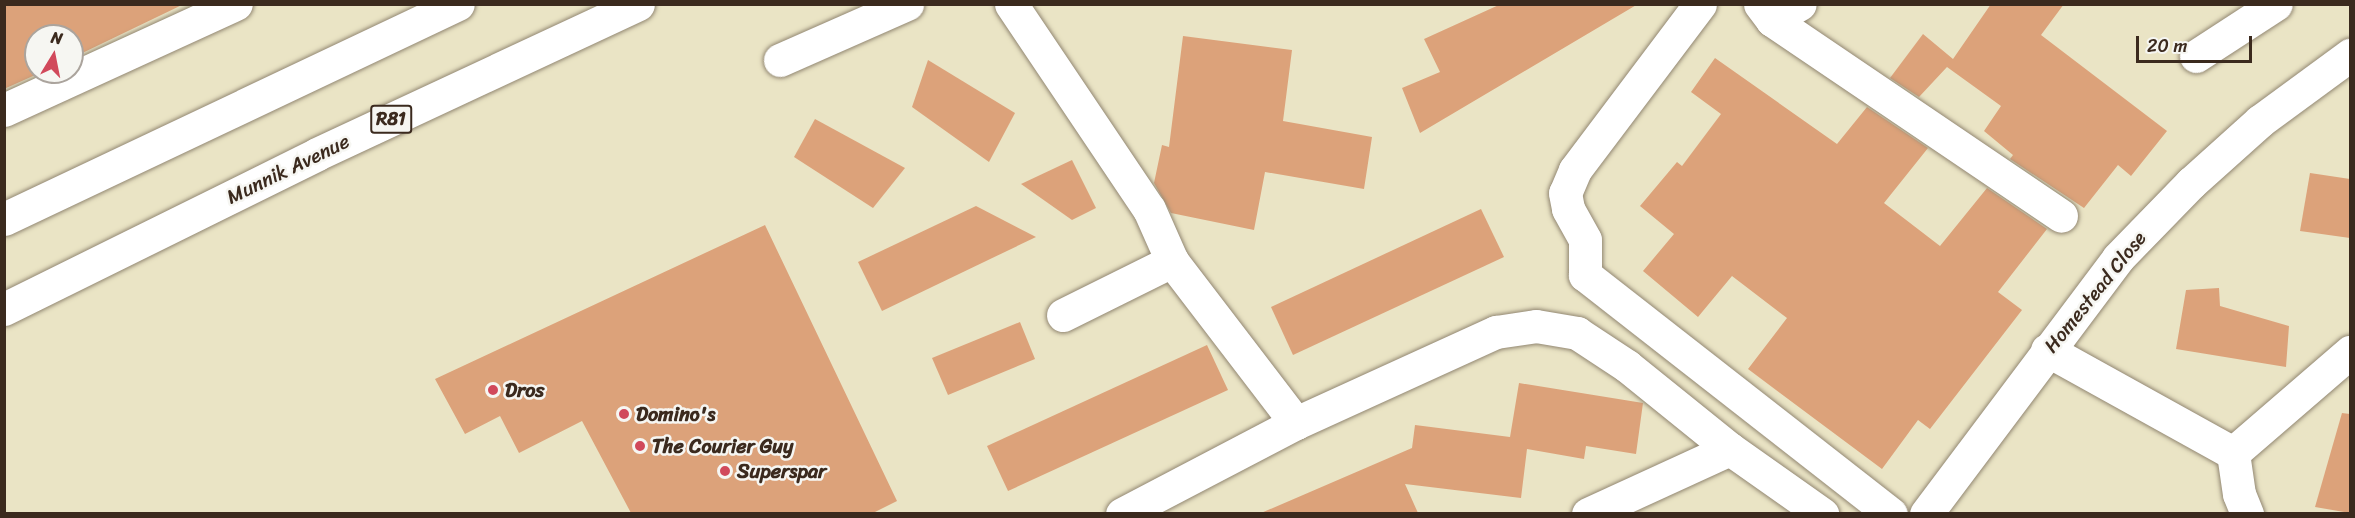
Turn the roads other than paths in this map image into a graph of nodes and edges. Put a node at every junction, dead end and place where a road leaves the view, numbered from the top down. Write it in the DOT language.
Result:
graph roads {
  1 [pos="236,4"];
  2 [pos="458,4"];
  3 [pos="639,4"];
  4 [pos="907,4"];
  5 [pos="1011,4"];
  6 [pos="1800,4"];
  7 [pos="2276,4"];
  8 [pos="1700,5"];
  9 [pos="1766,12"];
  10 [pos="2350,55"];
  11 [pos="2196,56"];
  12 [pos="780,60"];
  13 [pos="4,110"];
  14 [pos="2061,216"];
  15 [pos="4,219"];
  16 [pos="1172,261"];
  17 [pos="4,309"];
  18 [pos="1063,315"];
  19 [pos="2047,350"];
  20 [pos="2350,352"];
  21 [pos="1296,423"];
  22 [pos="1730,449"];
  23 [pos="2233,453"];
  24 [pos="1122,513"];
  25 [pos="1588,513"];
  26 [pos="1822,513"];
  27 [pos="1891,513"];
  28 [pos="1926,513"];
  29 [pos="2247,513"];
  1 -- 13 [label="street"];
  2 -- 15 [label="street"];
  3 -- 17 [label="street, Munnik Avenue / R81"];
  4 -- 12 [label="street"];
  5 -- 16 [label="street"];
  6 -- 9 [label="street"];
  7 -- 11 [label="street"];
  8 -- 27 [label="street"];
  9 -- 14 [label="street"];
  10 -- 19 [label="street, Homestead Close"];
  16 -- 18 [label="street"];
  16 -- 21 [label="street"];
  19 -- 23 [label="street"];
  19 -- 28 [label="street, Homestead Close"];
  20 -- 23 [label="street"];
  21 -- 22 [label="street"];
  21 -- 24 [label="street"];
  22 -- 25 [label="street"];
  22 -- 26 [label="street"];
  23 -- 29 [label="street"];
}
